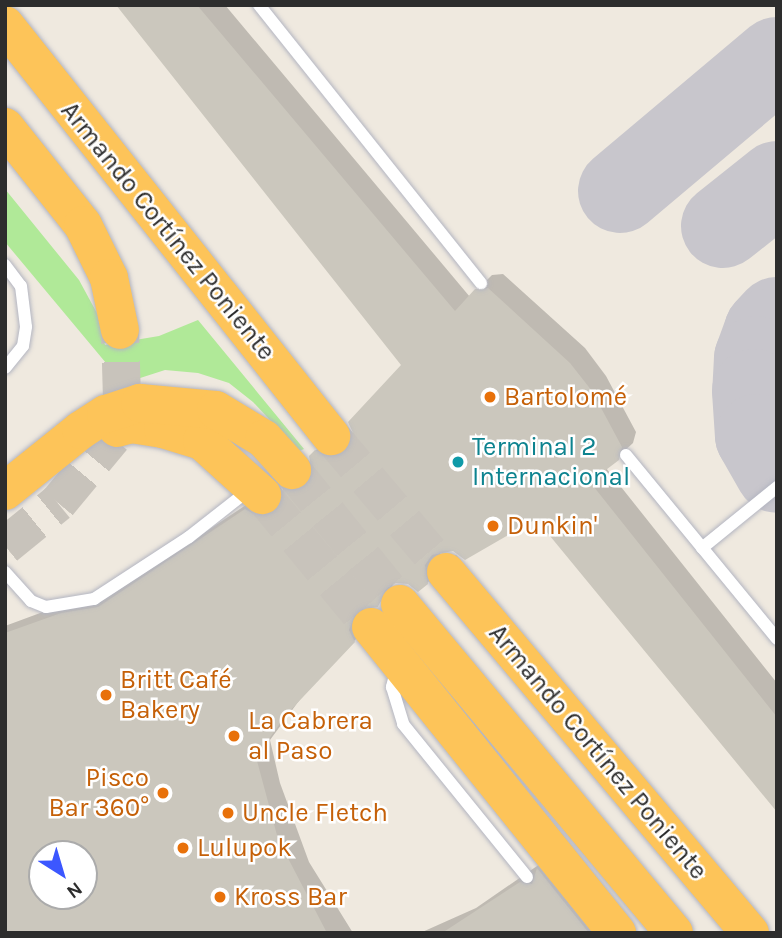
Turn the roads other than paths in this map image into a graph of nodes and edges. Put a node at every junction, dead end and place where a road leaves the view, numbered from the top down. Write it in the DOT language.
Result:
graph roads {
  1 [pos="259,5"];
  2 [pos="5,24"];
  3 [pos="5,127"];
  4 [pos="5,265"];
  5 [pos="481,283"];
  6 [pos="121,330"];
  7 [pos="5,368"];
  8 [pos="331,436"];
  9 [pos="62,446"];
  10 [pos="626,455"];
  11 [pos="292,470"];
  12 [pos="777,487"];
  13 [pos="5,491"];
  14 [pos="258,491"];
  15 [pos="702,548"];
  16 [pos="5,572"];
  17 [pos="446,572"];
  18 [pos="777,639"];
  19 [pos="399,661"];
  20 [pos="527,877"];
  21 [pos="716,891"];
  22 [pos="617,933"];
  23 [pos="674,933"];
  24 [pos="750,933"];
  25 [pos="767,933"];
  1 -- 5 [label="lane"];
  2 -- 8 [label="highway, Armando Cortínez Poniente"];
  3 -- 6 [label="highway"];
  4 -- 7 [label="lane"];
  9 -- 11 [label="highway"];
  9 -- 13 [label="highway"];
  9 -- 14 [label="highway"];
  10 -- 15 [label="lane"];
  12 -- 15 [label="lane"];
  14 -- 16 [label="lane"];
  15 -- 18 [label="lane"];
  17 -- 21 [label="highway, Armando Cortínez Poniente"];
  19 -- 20 [label="lane"];
  19 -- 22 [label="highway"];
  19 -- 23 [label="highway"];
  21 -- 24 [label="highway, Armando Cortínez Poniente"];
  21 -- 25 [label="lane"];
}
